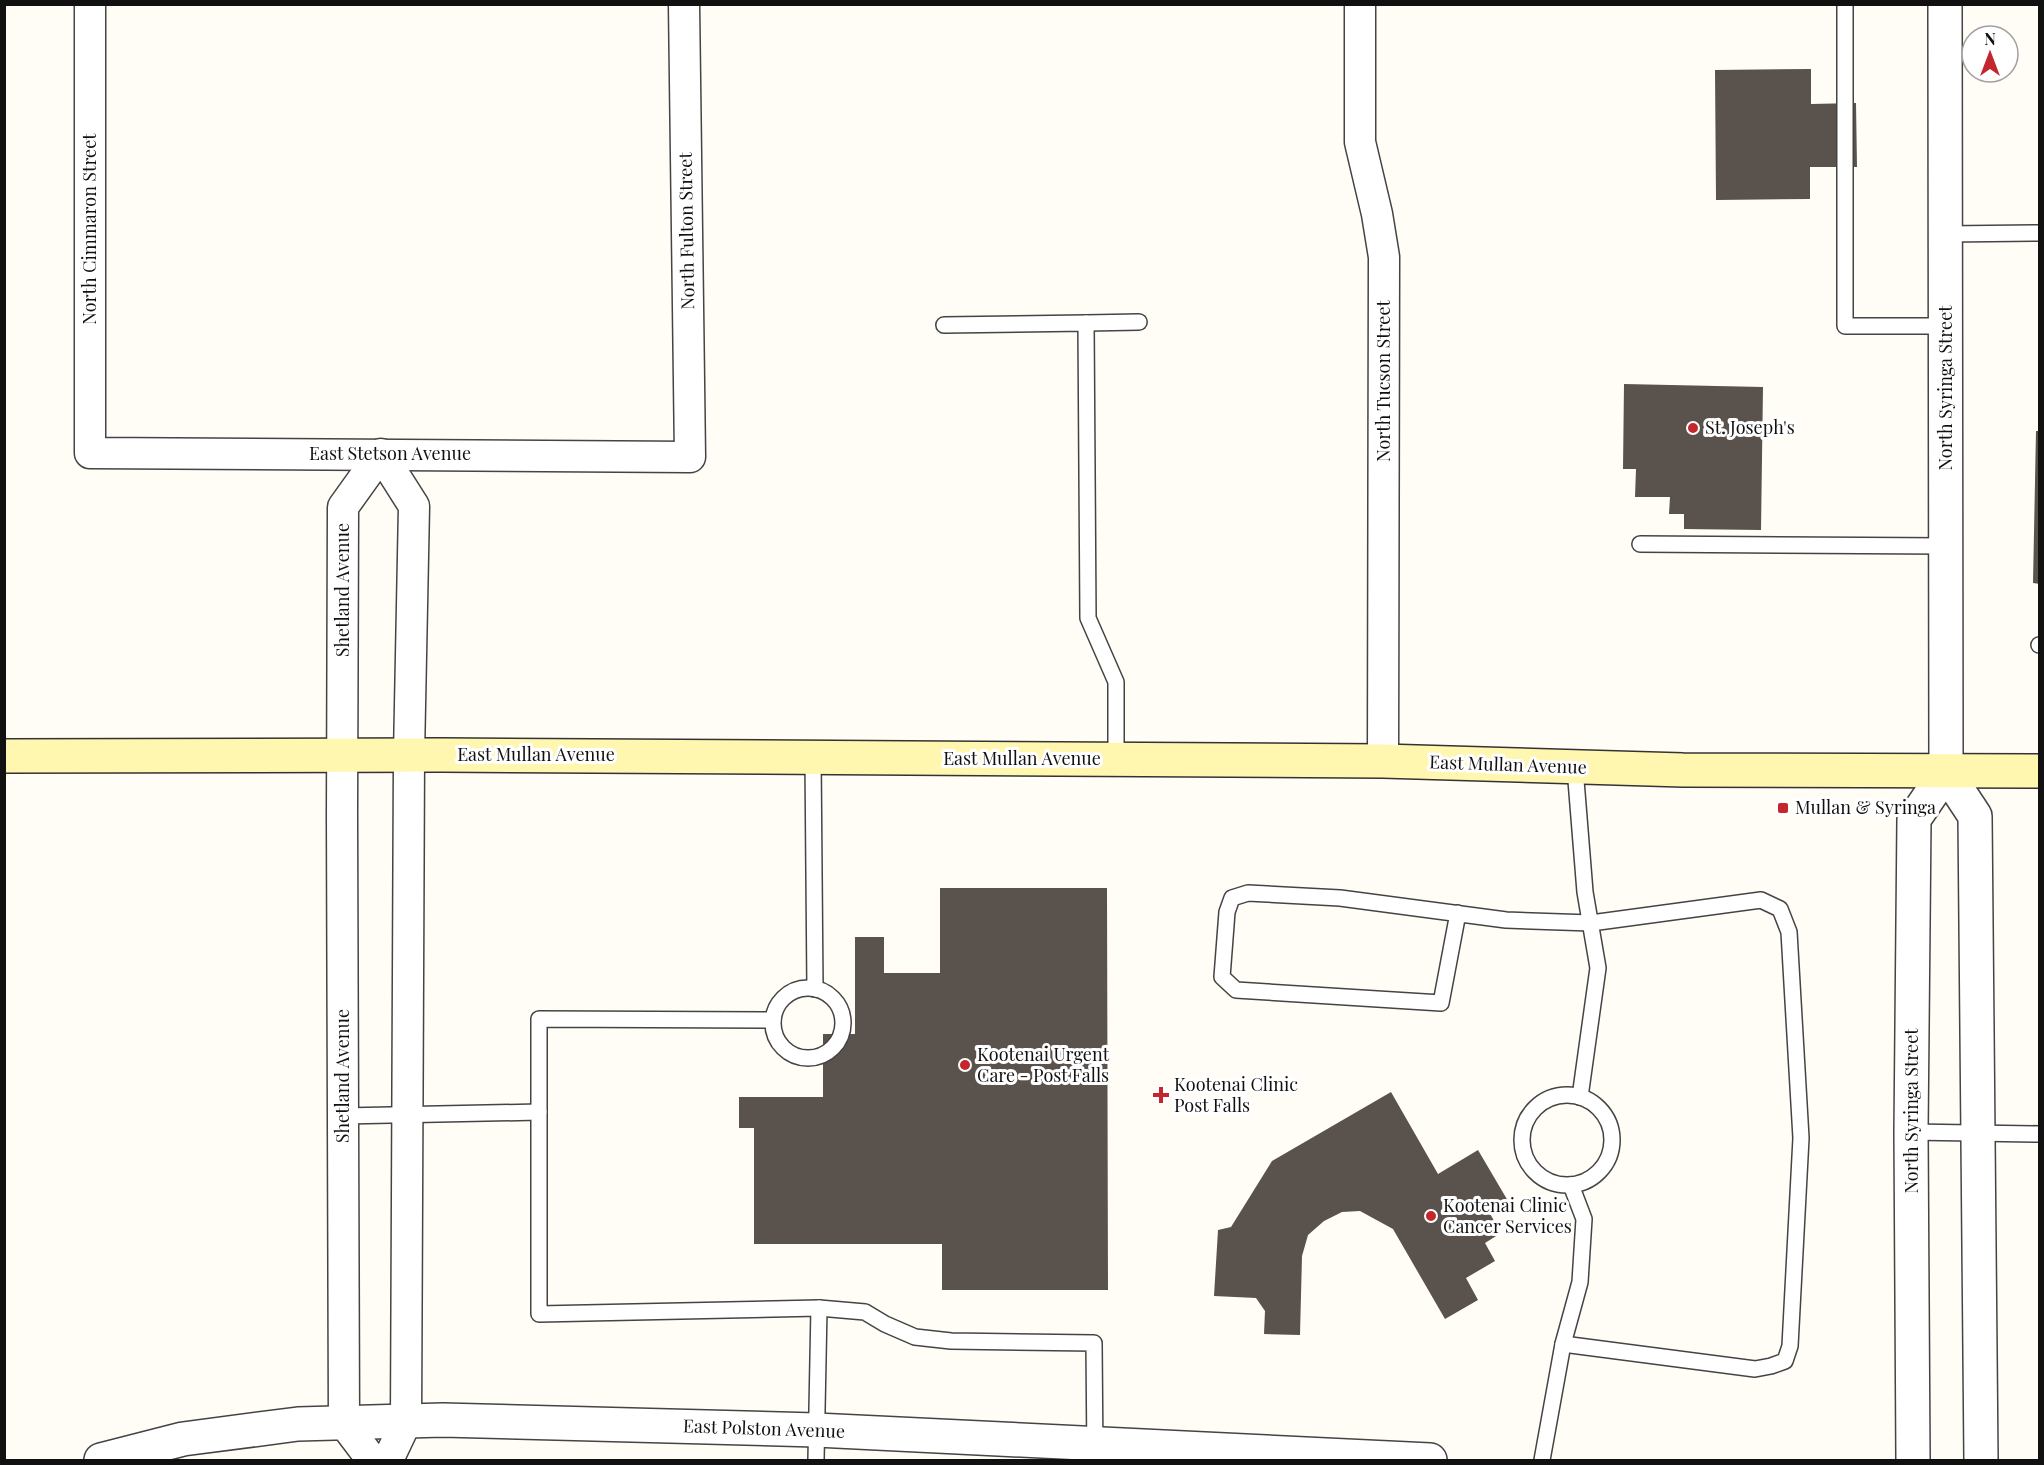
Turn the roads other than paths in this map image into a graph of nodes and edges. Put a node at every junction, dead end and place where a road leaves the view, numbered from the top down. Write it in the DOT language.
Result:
graph roads {
  1 [pos="90,4"];
  2 [pos="684,4"];
  3 [pos="1360,4"];
  4 [pos="1845,4"];
  5 [pos="1946,4"];
  6 [pos="2040,233"];
  7 [pos="1946,234"];
  8 [pos="1139,322"];
  9 [pos="1086,323"];
  10 [pos="944,325"];
  11 [pos="1946,326"];
  12 [pos="90,453"];
  13 [pos="381,454"];
  14 [pos="690,457"];
  15 [pos="1640,544"];
  16 [pos="1946,546"];
  17 [pos="343,755"];
  18 [pos="409,755"];
  19 [pos="4,756"];
  20 [pos="813,757"];
  21 [pos="1116,759"];
  22 [pos="1383,761"];
  23 [pos="1575,768"];
  24 [pos="2040,771"];
  25 [pos="1946,772"];
  26 [pos="1458,913"];
  27 [pos="1591,923"];
  28 [pos="815,989"];
  29 [pos="773,1020"];
  30 [pos="1580,1097"];
  31 [pos="539,1112"];
  32 [pos="408,1115"];
  33 [pos="344,1116"];
  34 [pos="1911,1132"];
  35 [pos="1977,1132"];
  36 [pos="2040,1134"];
  37 [pos="1571,1185"];
  38 [pos="819,1308"];
  39 [pos="1563,1344"];
  40 [pos="406,1422"];
  41 [pos="344,1423"];
  42 [pos="816,1445"];
  43 [pos="1095,1453"];
  44 [pos="1138,1454"];
  45 [pos="100,1461"];
  46 [pos="372,1461"];
  47 [pos="388,1461"];
  48 [pos="1430,1461"];
  49 [pos="1542,1461"];
  50 [pos="1913,1461"];
  51 [pos="1981,1461"];
  1 -- 12 [label="street, North Cimmaron Street"];
  2 -- 14 [label="street, North Fulton Street"];
  3 -- 22 [label="street, North Tucson Street"];
  4 -- 11 [label="lane"];
  5 -- 7 [label="street, North Syringa Street"];
  6 -- 7 [label="lane"];
  7 -- 11 [label="street, North Syringa Street"];
  8 -- 9 [label="lane"];
  9 -- 10 [label="lane"];
  9 -- 21 [label="lane"];
  11 -- 16 [label="street, North Syringa Street"];
  12 -- 13 [label="street, East Stetson Avenue"];
  13 -- 14 [label="street, East Stetson Avenue"];
  13 -- 17 [label="street, Shetland Avenue"];
  13 -- 18 [label="street"];
  15 -- 16 [label="lane"];
  16 -- 25 [label="street, North Syringa Street"];
  17 -- 18 [label="main road, East Mullan Avenue"];
  17 -- 19 [label="main road, East Mullan Avenue"];
  17 -- 33 [label="street, Shetland Avenue"];
  18 -- 20 [label="main road, East Mullan Avenue"];
  18 -- 32 [label="street"];
  20 -- 21 [label="main road, East Mullan Avenue"];
  20 -- 28 [label="lane"];
  21 -- 22 [label="main road, East Mullan Avenue"];
  22 -- 23 [label="main road, East Mullan Avenue"];
  23 -- 25 [label="main road, East Mullan Avenue"];
  23 -- 27 [label="lane"];
  24 -- 25 [label="main road, East Mullan Avenue"];
  25 -- 34 [label="street, North Syringa Street"];
  25 -- 35 [label="street"];
  26 -- 26 [label="lane"];
  26 -- 27 [label="lane"];
  27 -- 30 [label="lane"];
  27 -- 39 [label="lane"];
  28 -- 29 [label="lane"];
  28 -- 29 [label="lane"];
  29 -- 31 [label="lane"];
  30 -- 37 [label="lane"];
  30 -- 37 [label="lane"];
  31 -- 32 [label="lane"];
  31 -- 38 [label="lane"];
  32 -- 33 [label="lane"];
  32 -- 40 [label="street"];
  33 -- 41 [label="street, Shetland Avenue"];
  34 -- 35 [label="lane"];
  34 -- 50 [label="street, North Syringa Street"];
  35 -- 36 [label="lane"];
  35 -- 51 [label="street"];
  37 -- 39 [label="lane"];
  38 -- 42 [label="lane"];
  38 -- 43 [label="lane"];
  39 -- 49 [label="lane"];
  40 -- 41 [label="street, East Polston Avenue"];
  40 -- 42 [label="street, East Polston Avenue"];
  40 -- 47 [label="street"];
  41 -- 45 [label="street, East Polston Avenue"];
  41 -- 46 [label="street"];
  42 -- 43 [label="street, East Polston Avenue"];
  43 -- 44 [label="street, East Polston Avenue"];
  44 -- 48 [label="street, East Polston Avenue"];
}
